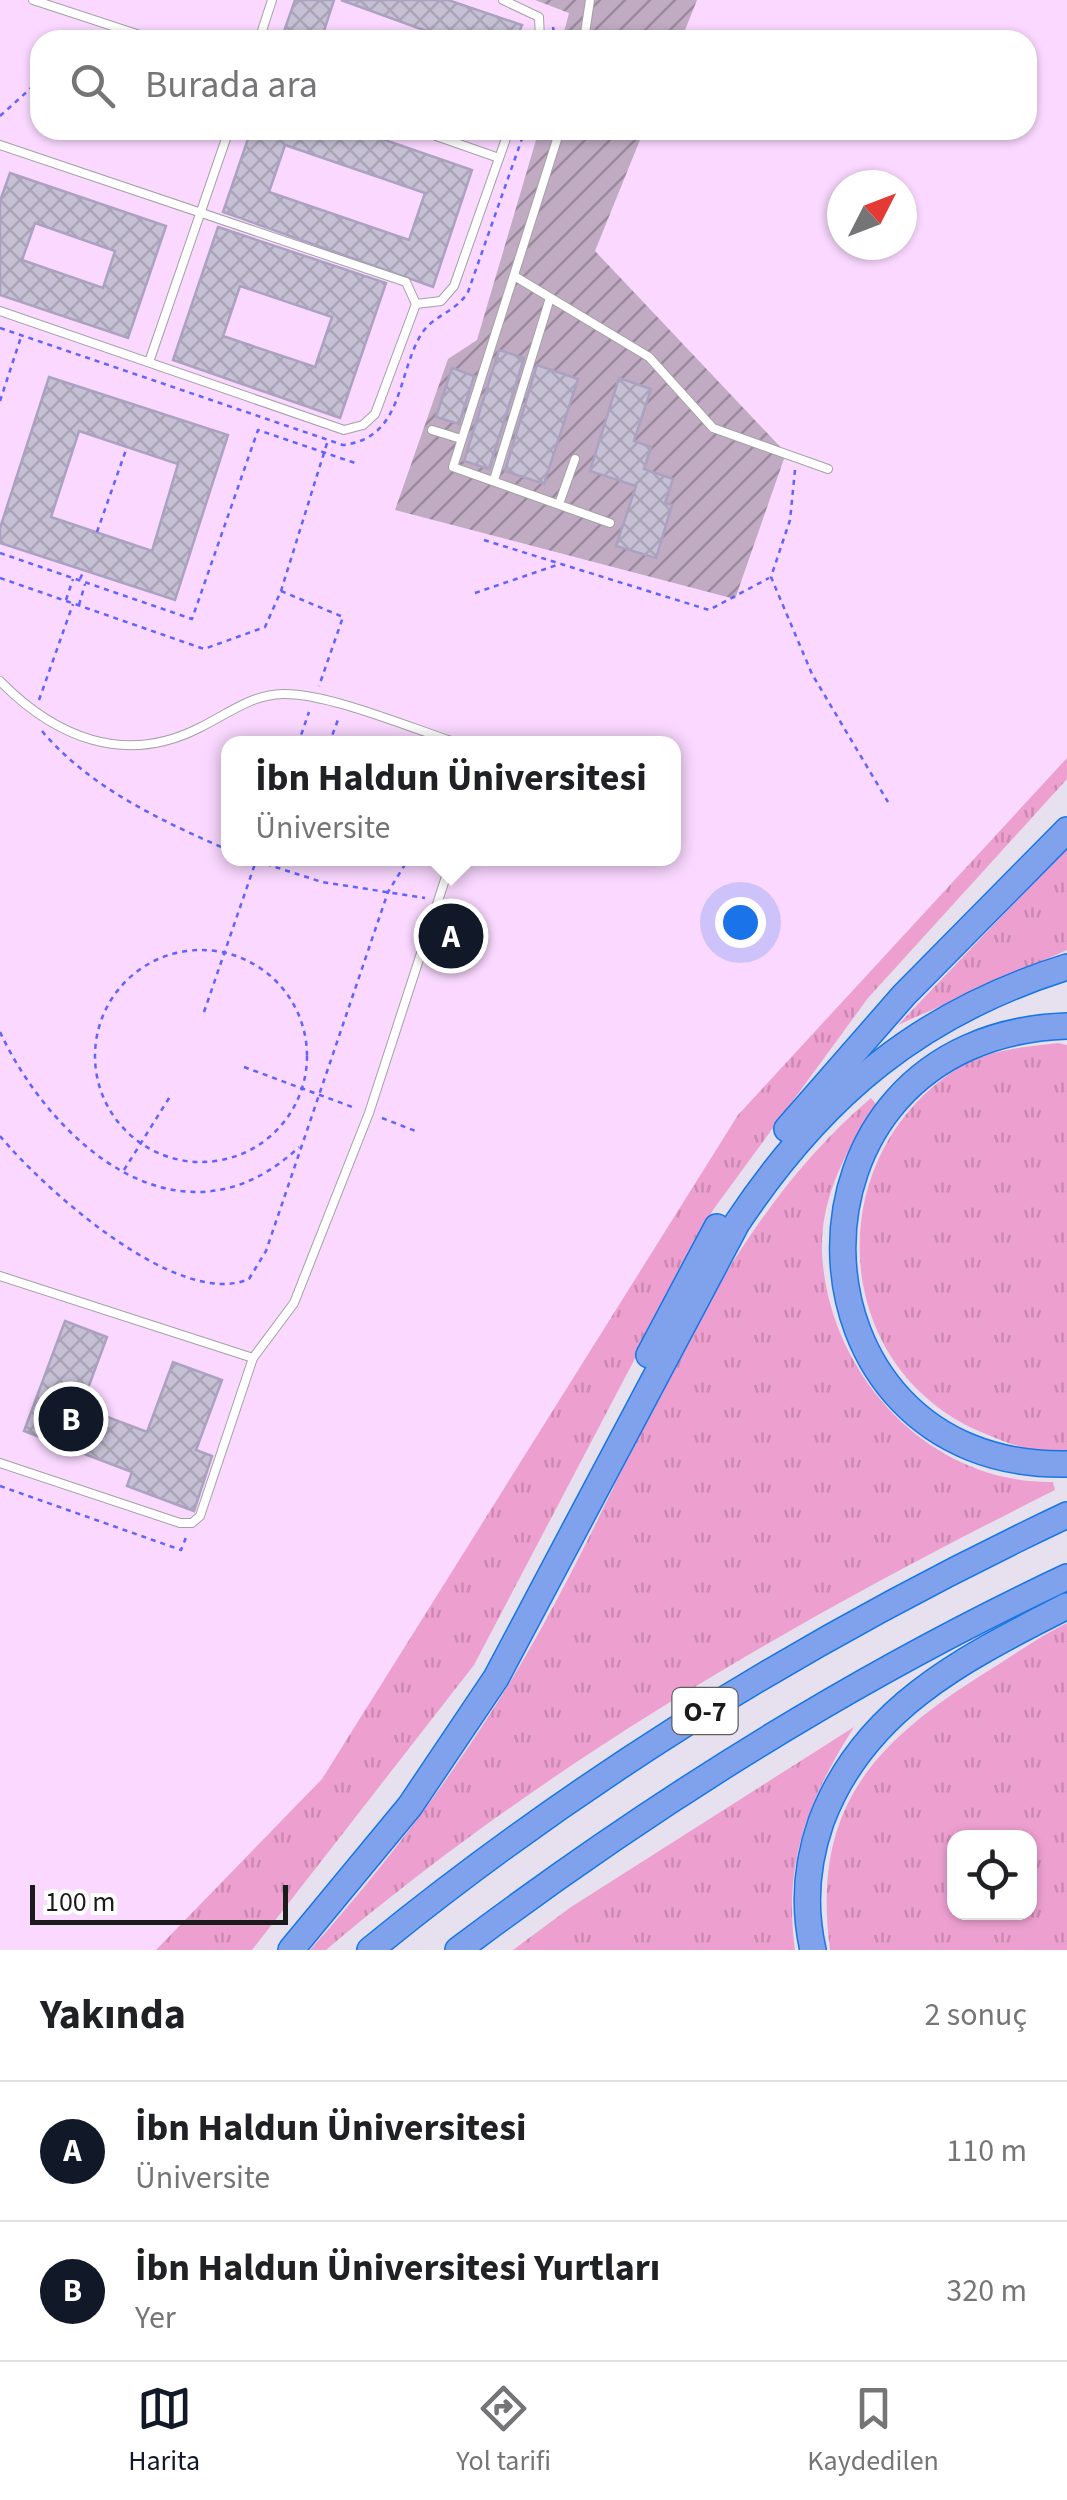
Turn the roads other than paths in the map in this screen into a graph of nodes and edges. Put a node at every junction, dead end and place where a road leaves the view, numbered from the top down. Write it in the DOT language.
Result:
graph roads {
  1 [pos="32,0"];
  2 [pos="77,0"];
  3 [pos="272,0"];
  4 [pos="504,0"];
  5 [pos="590,0"];
  6 [pos="72,13"];
  7 [pos="124,30"];
  8 [pos="262,30"];
  9 [pos="540,30"];
  10 [pos="586,30"];
  11 [pos="226,140"];
  12 [pos="448,140"];
  13 [pos="505,140"];
  14 [pos="557,140"];
  15 [pos="0,145"];
  16 [pos="499,158"];
  17 [pos="200,211"];
  18 [pos="516,277"];
  19 [pos="550,298"];
  20 [pos="416,304"];
  21 [pos="0,311"];
  22 [pos="149,362"];
  23 [pos="432,430"];
  24 [pos="461,438"];
  25 [pos="575,459"];
  26 [pos="828,469"];
  27 [pos="494,480"];
  28 [pos="559,504"];
  29 [pos="610,523"];
  30 [pos="0,681"];
  31 [pos="434,736"];
  32 [pos="1067,830"];
  33 [pos="449,866"];
  34 [pos="1067,967"];
  35 [pos="1067,1026"];
  36 [pos="0,1276"];
  37 [pos="253,1358"];
  38 [pos="0,1463"];
  39 [pos="1067,1464"];
  40 [pos="1067,1516"];
  41 [pos="1067,1578"];
  42 [pos="1067,1606"];
  43 [pos="524,1628"];
  44 [pos="290,1950"];
  45 [pos="370,1950"];
  46 [pos="458,1950"];
  47 [pos="813,1950"];
  1 -- 6 [label="lane"];
  2 -- 6 [label="lane"];
  3 -- 8 [label="lane"];
  4 -- 9 [label="lane"];
  5 -- 10 [label="lane"];
  6 -- 7 [label="lane"];
  11 -- 17 [label="lane"];
  12 -- 16 [label="lane"];
  13 -- 16 [label="lane"];
  14 -- 18 [label="lane"];
  15 -- 17 [label="lane"];
  16 -- 20 [label="lane"];
  17 -- 20 [label="lane"];
  17 -- 22 [label="lane"];
  18 -- 19 [label="lane"];
  18 -- 24 [label="lane"];
  19 -- 26 [label="lane"];
  19 -- 27 [label="lane"];
  20 -- 22 [label="lane"];
  21 -- 22 [label="lane"];
  23 -- 24 [label="lane"];
  24 -- 27 [label="lane"];
  25 -- 28 [label="lane"];
  27 -- 28 [label="lane"];
  28 -- 29 [label="lane"];
  30 -- 31 [label="lane"];
  32 -- 43 [label="highway"];
  33 -- 37 [label="lane"];
  34 -- 43 [label="highway"];
  35 -- 39 [label="highway"];
  36 -- 37 [label="lane"];
  37 -- 38 [label="lane"];
  40 -- 45 [label="highway, O-7"];
  41 -- 46 [label="highway, O-7"];
  42 -- 47 [label="highway"];
  43 -- 44 [label="highway"];
}
